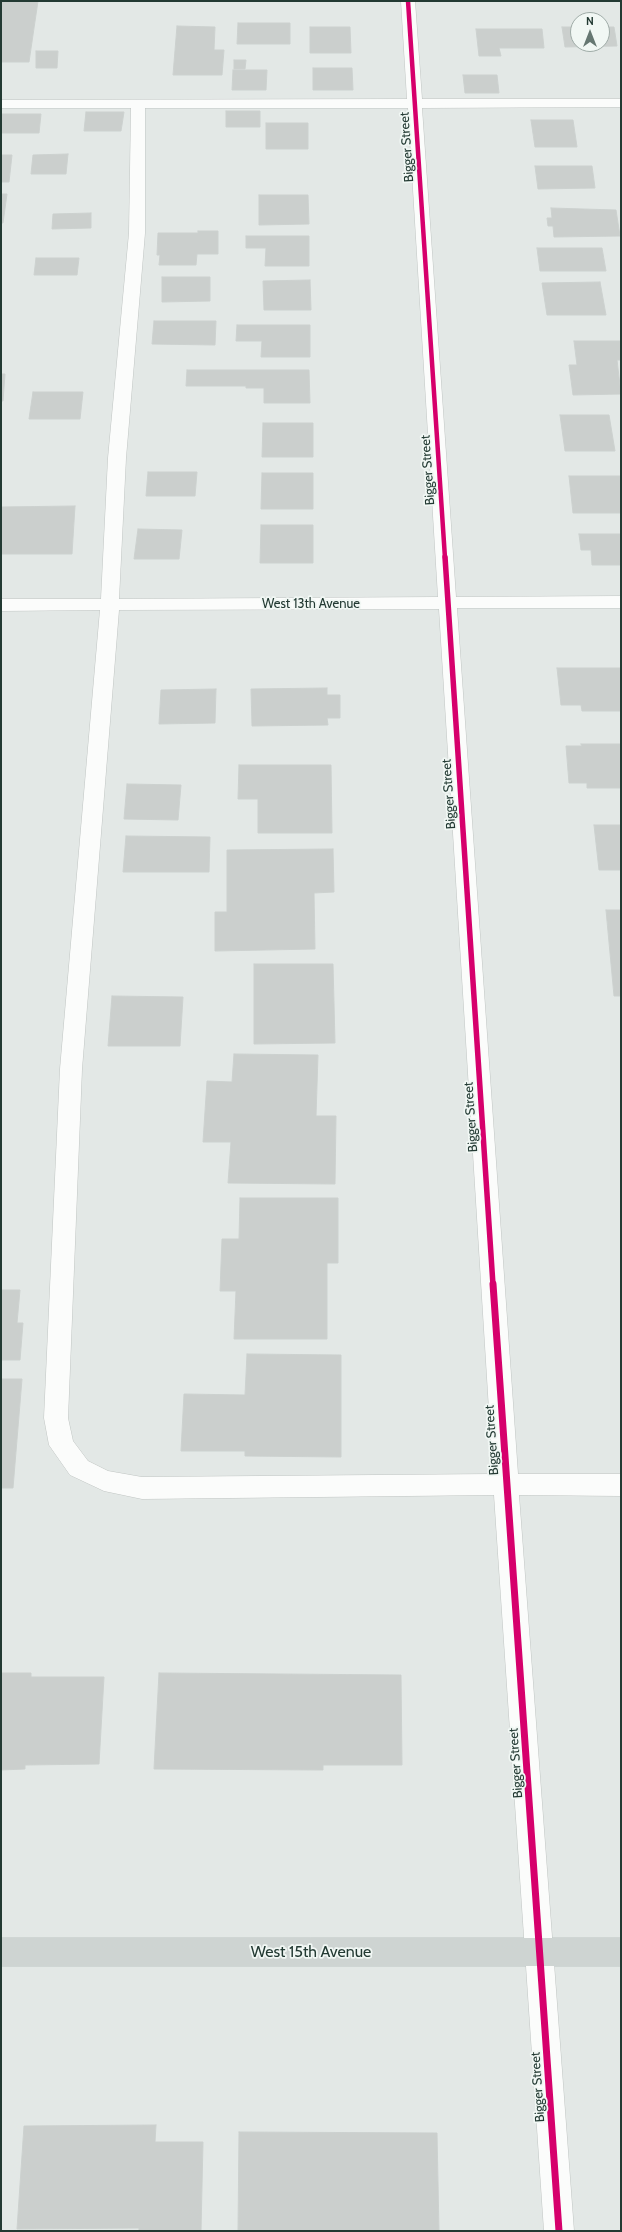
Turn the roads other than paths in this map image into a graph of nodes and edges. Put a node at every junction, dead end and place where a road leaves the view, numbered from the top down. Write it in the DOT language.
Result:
graph roads {
  1 [pos="408,1"];
  2 [pos="415,103"];
  3 [pos="621,103"];
  4 [pos="1,104"];
  5 [pos="138,104"];
  6 [pos="621,602"];
  7 [pos="110,604"];
  8 [pos="448,604"];
  9 [pos="1,605"];
  10 [pos="506,1484"];
  11 [pos="621,1484"];
  12 [pos="1,1952"];
  13 [pos="541,1952"];
  14 [pos="621,1952"];
  15 [pos="559,2231"];
  1 -- 2 [label="street, Bigger Street"];
  2 -- 3 [label="street"];
  2 -- 5 [label="street"];
  2 -- 8 [label="street, Bigger Street"];
  4 -- 5 [label="street"];
  5 -- 7 [label="street"];
  6 -- 8 [label="street, West 13th Avenue"];
  7 -- 8 [label="street, West 13th Avenue"];
  7 -- 9 [label="street, West 13th Avenue"];
  7 -- 10 [label="street"];
  8 -- 10 [label="street, Bigger Street"];
  10 -- 11 [label="street"];
  10 -- 13 [label="street, Bigger Street"];
  12 -- 13 [label="main road, West 15th Avenue"];
  13 -- 14 [label="main road, West 15th Avenue"];
  13 -- 15 [label="street, Bigger Street"];
}
